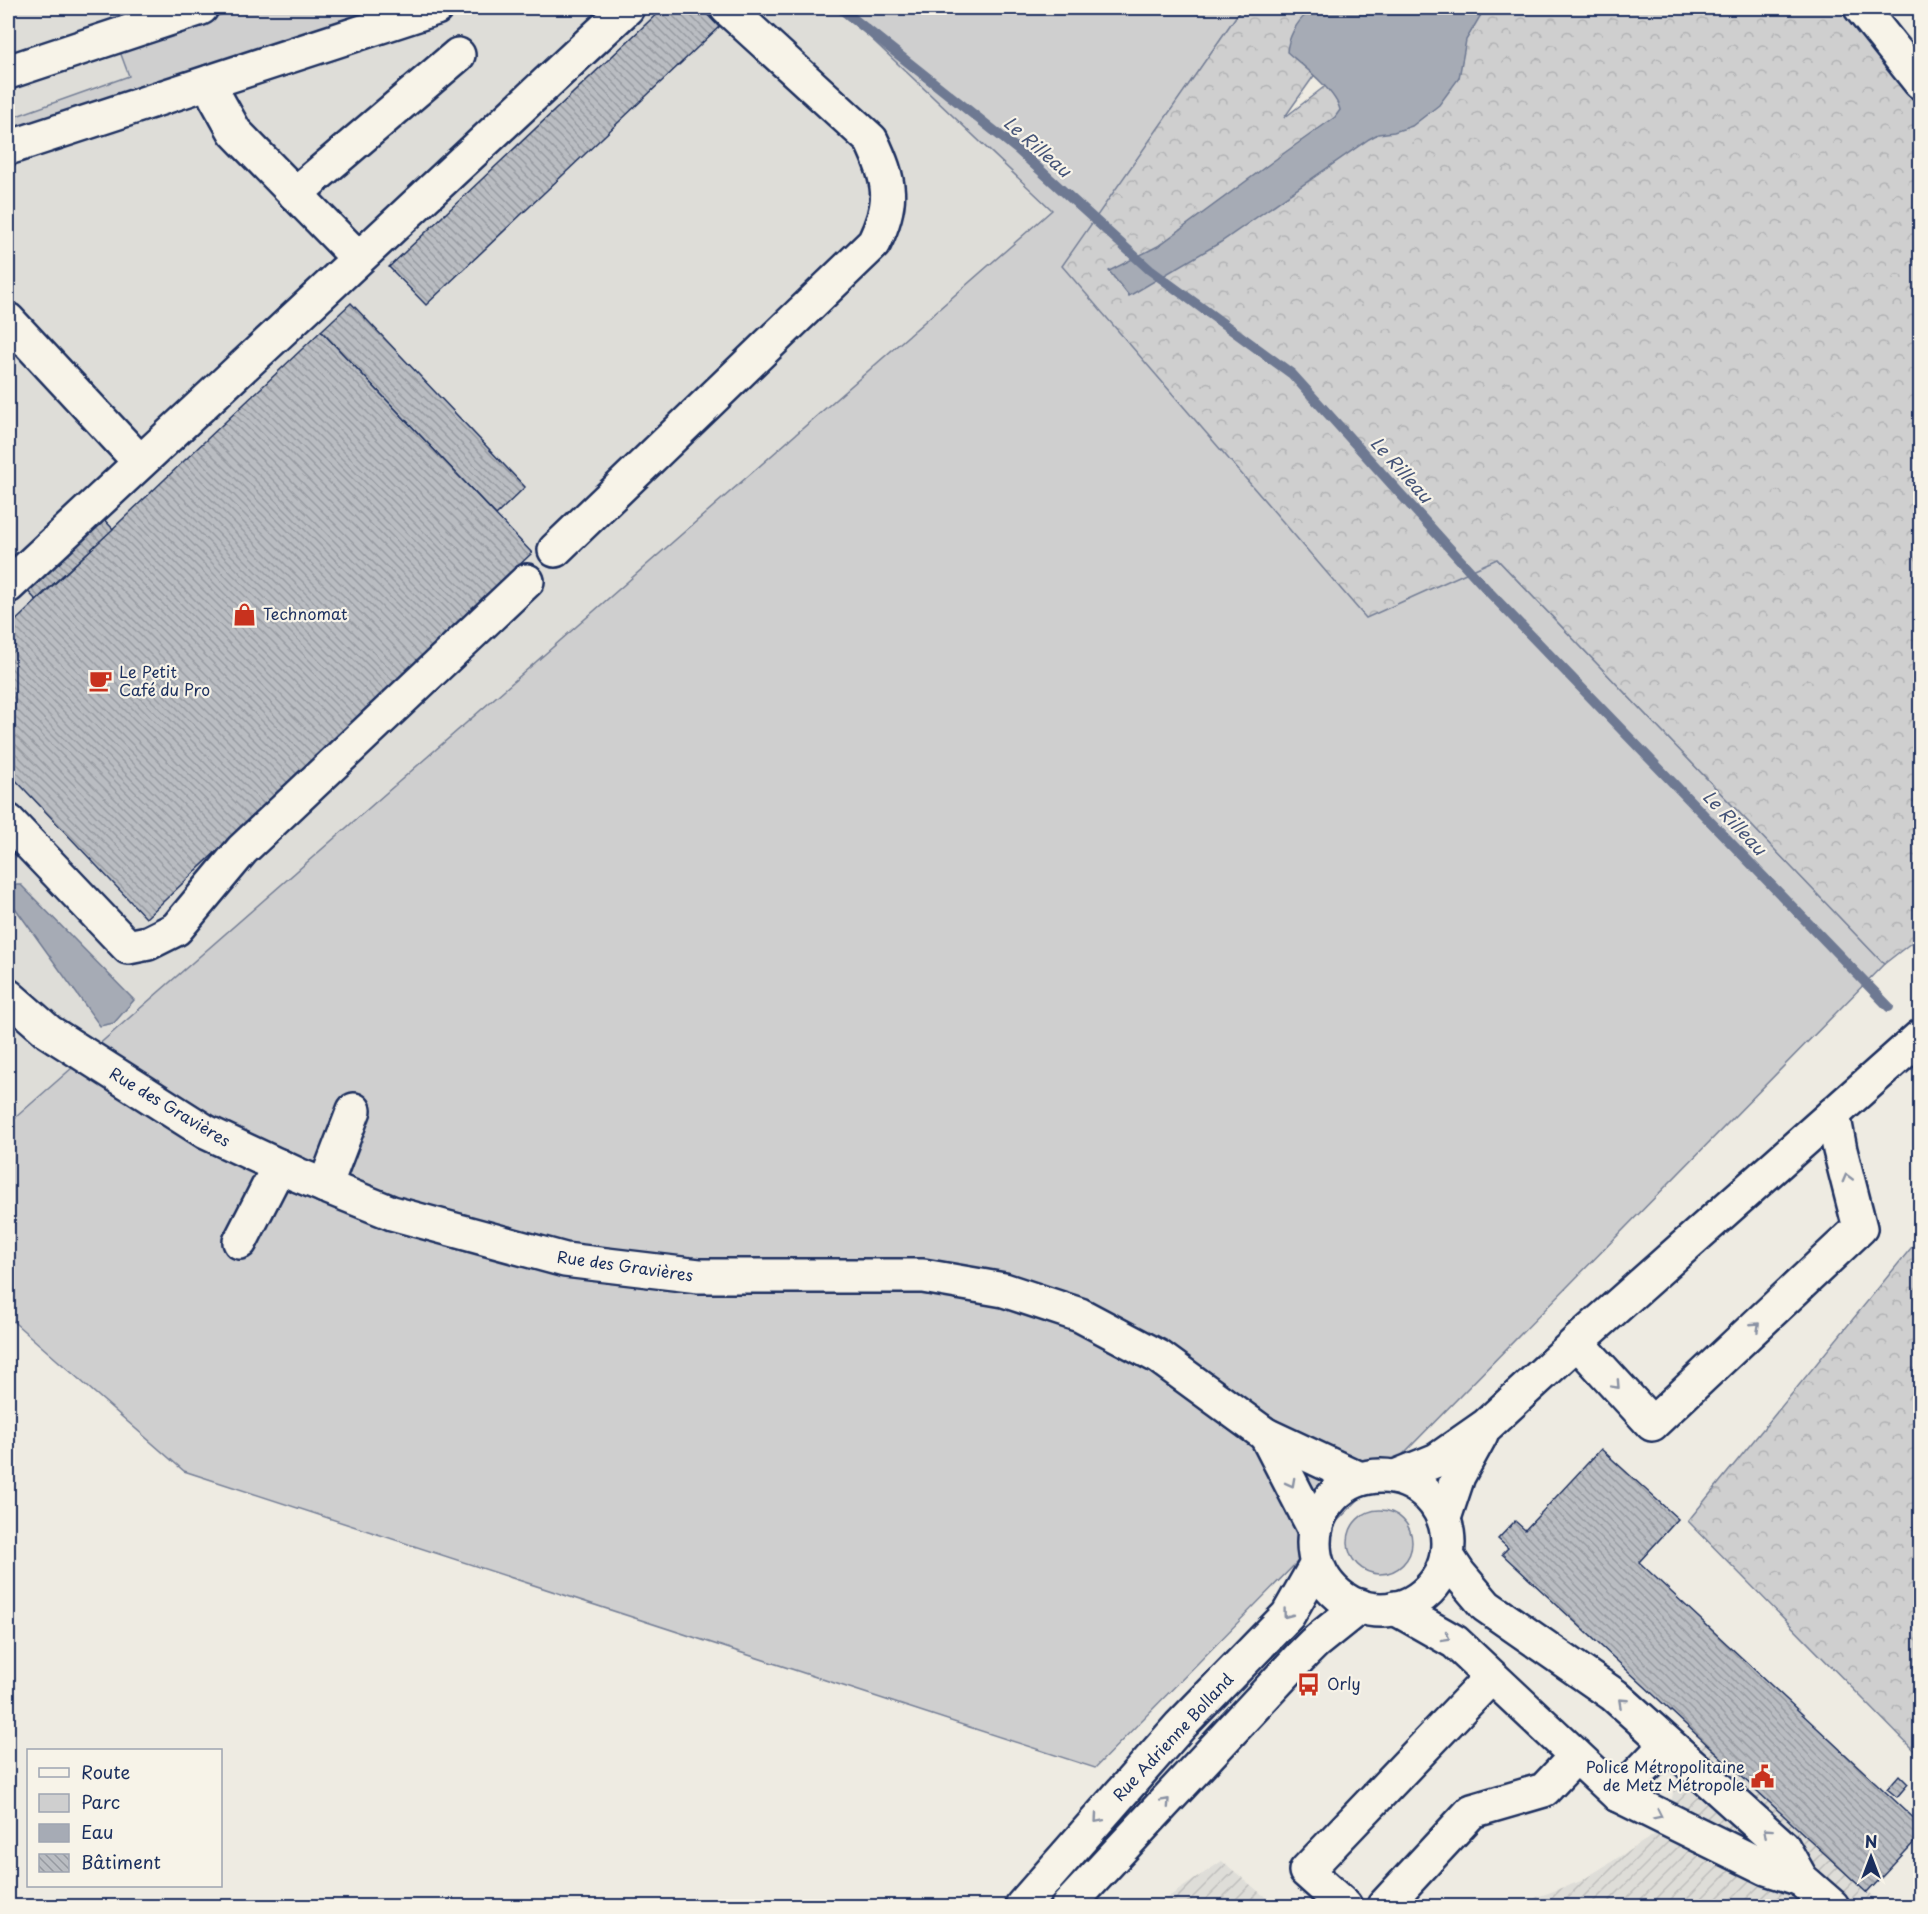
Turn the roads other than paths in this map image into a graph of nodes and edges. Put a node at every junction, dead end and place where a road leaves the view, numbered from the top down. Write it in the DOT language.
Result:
graph roads {
  1 [pos="201,8"];
  2 [pos="436,8"];
  3 [pos="627,8"];
  4 [pos="727,8"];
  5 [pos="1861,8"];
  6 [pos="458,55"];
  7 [pos="8,72"];
  8 [pos="210,82"];
  9 [pos="1920,82"];
  10 [pos="8,148"];
  11 [pos="295,194"];
  12 [pos="358,258"];
  13 [pos="8,320"];
  14 [pos="140,462"];
  15 [pos="555,550"];
  16 [pos="527,581"];
  17 [pos="8,586"];
  18 [pos="8,821"];
  19 [pos="8,996"];
  20 [pos="1920,1037"];
  21 [pos="354,1110"];
  22 [pos="1833,1114"];
  23 [pos="279,1166"];
  24 [pos="325,1186"];
  25 [pos="240,1242"];
  26 [pos="1577,1342"];
  27 [pos="1487,1425"];
  28 [pos="1266,1436"];
  29 [pos="1395,1478"];
  30 [pos="1360,1479"];
  31 [pos="1444,1518"];
  32 [pos="1316,1530"];
  33 [pos="1447,1556"];
  34 [pos="1317,1564"];
  35 [pos="1360,1606"];
  36 [pos="1395,1608"];
  37 [pos="1491,1677"];
  38 [pos="1667,1743"];
  39 [pos="1576,1756"];
  40 [pos="1618,1795"];
  41 [pos="1801,1879"];
  42 [pos="1022,1906"];
  43 [pos="1068,1906"];
  44 [pos="1345,1906"];
  45 [pos="1384,1906"];
  46 [pos="1832,1906"];
  1 -- 7 [label="main road"];
  2 -- 8 [label="main road"];
  3 -- 12 [label="main road"];
  4 -- 15 [label="main road"];
  5 -- 9 [label="main road"];
  6 -- 11 [label="main road"];
  8 -- 10 [label="main road"];
  8 -- 11 [label="main road"];
  11 -- 12 [label="main road"];
  12 -- 14 [label="main road"];
  13 -- 14 [label="main road"];
  14 -- 17 [label="main road"];
  16 -- 18 [label="main road"];
  19 -- 23 [label="main road, Rue des Gravières"];
  20 -- 22 [label="main road"];
  21 -- 24 [label="main road"];
  22 -- 26 [label="main road"];
  26 -- 22 [label="main road, one-way"];
  23 -- 24 [label="main road, Rue des Gravières"];
  23 -- 25 [label="main road"];
  24 -- 28 [label="main road, Rue des Gravières"];
  26 -- 27 [label="main road"];
  27 -- 29 [label="main road"];
  27 -- 31 [label="main road"];
  28 -- 30 [label="main road, Rue des Gravières"];
  28 -- 32 [label="main road, Rue des Gravières, one-way"];
  29 -- 30 [label="main road"];
  29 -- 31 [label="main road"];
  30 -- 32 [label="main road"];
  31 -- 33 [label="main road"];
  32 -- 34 [label="main road"];
  33 -- 36 [label="main road"];
  38 -- 33 [label="main road, one-way"];
  34 -- 35 [label="main road"];
  34 -- 42 [label="main road, Rue Adrienne Bolland, one-way"];
  35 -- 36 [label="main road"];
  43 -- 35 [label="main road, one-way"];
  36 -- 37 [label="main road, one-way"];
  37 -- 39 [label="main road"];
  37 -- 44 [label="main road"];
  38 -- 40 [label="main road"];
  41 -- 38 [label="main road, one-way"];
  39 -- 40 [label="main road"];
  39 -- 45 [label="main road"];
  40 -- 41 [label="main road, one-way"];
  41 -- 46 [label="main road"];
}
